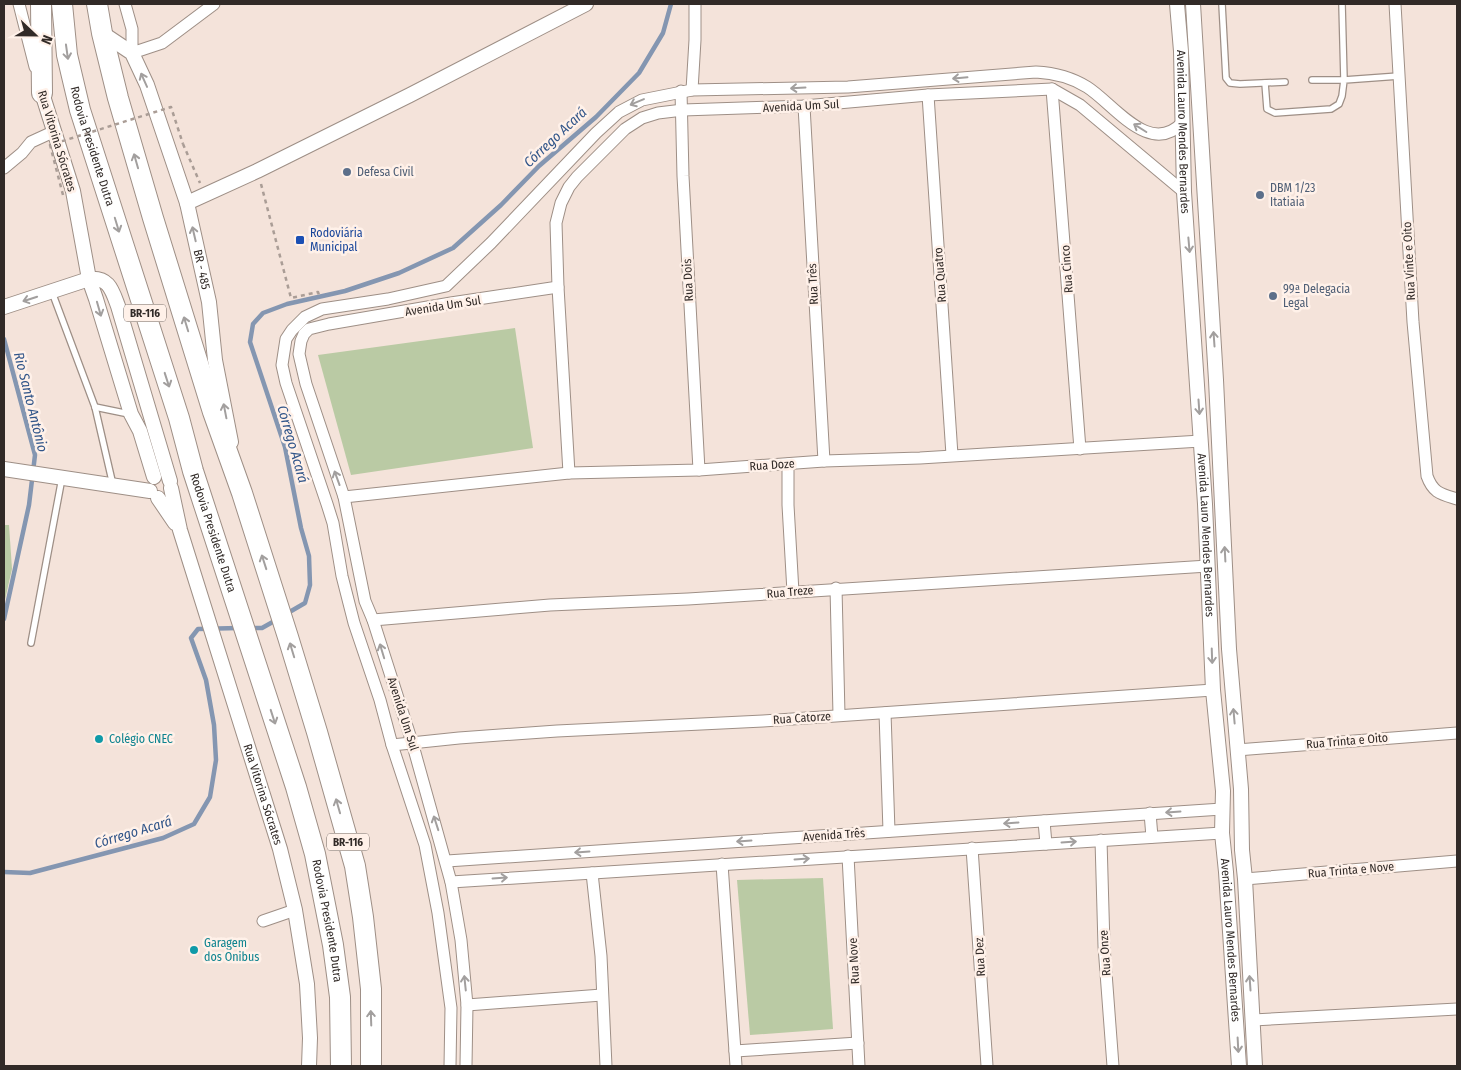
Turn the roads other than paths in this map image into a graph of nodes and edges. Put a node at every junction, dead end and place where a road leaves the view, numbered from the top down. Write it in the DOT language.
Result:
graph roads {
  1 [pos="19,4"];
  2 [pos="41,4"];
  3 [pos="62,4"];
  4 [pos="97,4"];
  5 [pos="125,4"];
  6 [pos="214,4"];
  7 [pos="586,4"];
  8 [pos="695,4"];
  9 [pos="1177,4"];
  10 [pos="1193,4"];
  11 [pos="1222,4"];
  12 [pos="1342,4"];
  13 [pos="1395,4"];
  14 [pos="102,33"];
  15 [pos="132,53"];
  16 [pos="982,76"];
  17 [pos="1399,76"];
  18 [pos="1312,80"];
  19 [pos="1344,80"];
  20 [pos="1285,82"];
  21 [pos="904,83"];
  22 [pos="1265,83"];
  23 [pos="1199,87"];
  24 [pos="1182,88"];
  25 [pos="729,89"];
  26 [pos="1052,89"];
  27 [pos="1089,89"];
  28 [pos="686,90"];
  29 [pos="984,92"];
  30 [pos="42,93"];
  31 [pos="928,95"];
  32 [pos="904,97"];
  33 [pos="1080,104"];
  34 [pos="804,106"];
  35 [pos="682,110"];
  36 [pos="730,110"];
  37 [pos="1183,122"];
  38 [pos="55,131"];
  39 [pos="596,133"];
  40 [pos="608,146"];
  41 [pos="4,168"];
  42 [pos="1204,190"];
  43 [pos="1184,192"];
  44 [pos="186,203"];
  45 [pos="1209,263"];
  46 [pos="1190,264"];
  47 [pos="89,279"];
  48 [pos="446,286"];
  49 [pos="558,287"];
  50 [pos="52,292"];
  51 [pos="450,303"];
  52 [pos="4,307"];
  53 [pos="95,407"];
  54 [pos="131,414"];
  55 [pos="1201,441"];
  56 [pos="1080,449"];
  57 [pos="952,455"];
  58 [pos="824,461"];
  59 [pos="788,464"];
  60 [pos="4,469"];
  61 [pos="699,470"];
  62 [pos="569,473"];
  63 [pos="62,478"];
  64 [pos="171,485"];
  65 [pos="113,486"];
  66 [pos="150,488"];
  67 [pos="242,494"];
  68 [pos="344,496"];
  69 [pos="1457,499"];
  70 [pos="1223,503"];
  71 [pos="1205,504"];
  72 [pos="180,530"];
  73 [pos="1208,566"];
  74 [pos="836,588"];
  75 [pos="793,592"];
  76 [pos="1228,618"];
  77 [pos="373,620"];
  78 [pos="1211,620"];
  79 [pos="31,643"];
  80 [pos="1213,690"];
  81 [pos="396,695"];
  82 [pos="380,700"];
  83 [pos="885,713"];
  84 [pos="839,716"];
  85 [pos="1457,733"];
  86 [pos="412,742"];
  87 [pos="392,745"];
  88 [pos="1237,750"];
  89 [pos="1241,789"];
  90 [pos="1222,791"];
  91 [pos="428,800"];
  92 [pos="412,802"];
  93 [pos="1222,809"];
  94 [pos="1150,814"];
  95 [pos="1044,821"];
  96 [pos="928,829"];
  97 [pos="889,831"];
  98 [pos="1242,831"];
  99 [pos="1222,832"];
  100 [pos="1152,837"];
  101 [pos="766,840"];
  102 [pos="1101,840"];
  103 [pos="1046,844"];
  104 [pos="665,846"];
  105 [pos="972,848"];
  106 [pos="929,851"];
  107 [pos="537,855"];
  108 [pos="848,856"];
  109 [pos="447,861"];
  110 [pos="770,861"];
  111 [pos="1457,861"];
  112 [pos="722,864"];
  113 [pos="667,868"];
  114 [pos="592,872"];
  115 [pos="541,876"];
  116 [pos="1245,880"];
  117 [pos="452,882"];
  118 [pos="295,910"];
  119 [pos="263,921"];
  120 [pos="442,938"];
  121 [pos="460,940"];
  122 [pos="1248,940"];
  123 [pos="1230,942"];
  124 [pos="602,995"];
  125 [pos="468,1005"];
  126 [pos="1457,1009"];
  127 [pos="1253,1020"];
  128 [pos="858,1043"];
  129 [pos="735,1051"];
  130 [pos="309,1066"];
  131 [pos="341,1066"];
  132 [pos="371,1066"];
  133 [pos="453,1066"];
  134 [pos="466,1066"];
  135 [pos="606,1066"];
  136 [pos="736,1066"];
  137 [pos="859,1066"];
  138 [pos="987,1066"];
  139 [pos="1114,1066"];
  140 [pos="1239,1066"];
  141 [pos="1255,1066"];
  1 -- 30 [label="street, Rua Vitorina Sócrates"];
  2 -- 30 [label="highway"];
  3 -- 131 [label="highway, Rodovia Presidente Dutra / BR-116, one-way"];
  4 -- 14 [label="highway, BR-116"];
  5 -- 15 [label="street"];
  6 -- 15 [label="street"];
  7 -- 44 [label="street"];
  8 -- 28 [label="street, Rua Dois"];
  9 -- 24 [label="street, Avenida Lauro Mendes Bernardes"];
  10 -- 23 [label="street, Avenida Lauro Mendes Bernardes"];
  11 -- 22 [label="lane"];
  12 -- 19 [label="lane"];
  13 -- 17 [label="street, Rua Vinte e Oito"];
  14 -- 15 [label="street"];
  67 -- 14 [label="highway, BR-116, one-way"];
  44 -- 15 [label="street, BR - 485, one-way"];
  16 -- 21 [label="street, Avenida Um Sul, one-way"];
  16 -- 27 [label="street, Avenida Um Sul"];
  16 -- 29 [label="street"];
  17 -- 19 [label="lane"];
  17 -- 69 [label="street, Rua Vinte e Oito"];
  18 -- 19 [label="lane"];
  19 -- 22 [label="lane"];
  20 -- 22 [label="lane"];
  21 -- 25 [label="street, Avenida Um Sul, one-way"];
  21 -- 32 [label="street"];
  23 -- 24 [label="street"];
  23 -- 42 [label="street, Avenida Lauro Mendes Bernardes"];
  24 -- 37 [label="street, Avenida Lauro Mendes Bernardes"];
  25 -- 28 [label="street, Avenida Um Sul"];
  25 -- 36 [label="street"];
  26 -- 29 [label="street, Avenida Um Sul"];
  26 -- 33 [label="street"];
  26 -- 56 [label="street, Rua Cinco"];
  27 -- 33 [label="street"];
  37 -- 27 [label="street, Avenida Um Sul, one-way"];
  28 -- 35 [label="street, Rua Dois"];
  28 -- 39 [label="street, Avenida Um Sul, one-way"];
  29 -- 31 [label="street, Avenida Um Sul"];
  30 -- 38 [label="street, Rua Vitorina Sócrates"];
  31 -- 32 [label="street, Avenida Um Sul"];
  31 -- 57 [label="street, Rua Quatro"];
  32 -- 34 [label="street, Avenida Um Sul"];
  33 -- 43 [label="street"];
  34 -- 36 [label="street, Avenida Um Sul"];
  34 -- 58 [label="street, Rua Três"];
  35 -- 36 [label="street, Avenida Um Sul"];
  35 -- 40 [label="street, Avenida Um Sul"];
  35 -- 61 [label="street, Rua Dois"];
  37 -- 43 [label="street, Avenida Lauro Mendes Bernardes"];
  38 -- 41 [label="street"];
  38 -- 47 [label="street, Rua Vitorina Sócrates"];
  39 -- 40 [label="street"];
  39 -- 48 [label="street, Avenida Um Sul"];
  40 -- 49 [label="street, Avenida Um Sul"];
  42 -- 43 [label="street"];
  42 -- 45 [label="street, Avenida Lauro Mendes Bernardes"];
  43 -- 46 [label="street, Avenida Lauro Mendes Bernardes, one-way"];
  67 -- 44 [label="street, BR - 485, one-way"];
  45 -- 46 [label="street"];
  70 -- 45 [label="street, Avenida Lauro Mendes Bernardes, one-way"];
  46 -- 55 [label="street, Avenida Lauro Mendes Bernardes, one-way"];
  47 -- 50 [label="street"];
  47 -- 54 [label="street, Rua Vitorina Sócrates, one-way"];
  47 -- 64 [label="street"];
  48 -- 51 [label="street"];
  48 -- 82 [label="street, Avenida Um Sul"];
  49 -- 51 [label="street, Avenida Um Sul"];
  49 -- 62 [label="street"];
  50 -- 52 [label="street, one-way"];
  50 -- 53 [label="lane"];
  68 -- 51 [label="street, Avenida Um Sul, one-way"];
  53 -- 54 [label="lane"];
  53 -- 65 [label="lane"];
  54 -- 66 [label="street, Rua Vitorina Sócrates"];
  55 -- 56 [label="street, Rua Doze"];
  55 -- 71 [label="street, Avenida Lauro Mendes Bernardes"];
  56 -- 57 [label="street, Rua Doze"];
  57 -- 58 [label="street, Rua Doze"];
  58 -- 59 [label="street, Rua Doze"];
  59 -- 61 [label="street, Rua Doze"];
  59 -- 75 [label="street"];
  60 -- 63 [label="street"];
  61 -- 62 [label="street, Rua Doze"];
  62 -- 68 [label="street, Rua Doze"];
  63 -- 65 [label="street"];
  63 -- 79 [label="lane"];
  64 -- 66 [label="street"];
  64 -- 66 [label="street"];
  64 -- 72 [label="street"];
  65 -- 66 [label="street"];
  66 -- 72 [label="street, Rua Vitorina Sócrates"];
  132 -- 67 [label="highway, BR-116, one-way"];
  68 -- 77 [label="street, Avenida Um Sul"];
  70 -- 71 [label="street"];
  76 -- 70 [label="street, Avenida Lauro Mendes Bernardes, one-way"];
  71 -- 73 [label="street, Avenida Lauro Mendes Bernardes"];
  72 -- 118 [label="street, Rua Vitorina Sócrates"];
  73 -- 74 [label="street, Rua Treze"];
  73 -- 78 [label="street, Avenida Lauro Mendes Bernardes"];
  74 -- 75 [label="street, Rua Treze"];
  74 -- 84 [label="street"];
  75 -- 77 [label="street, Rua Treze"];
  76 -- 78 [label="street"];
  88 -- 76 [label="street, Avenida Lauro Mendes Bernardes, one-way"];
  81 -- 77 [label="street, Avenida Um Sul, one-way"];
  78 -- 80 [label="street, Avenida Lauro Mendes Bernardes, one-way"];
  80 -- 83 [label="street, Rua Catorze"];
  80 -- 90 [label="street, Avenida Lauro Mendes Bernardes"];
  81 -- 82 [label="street"];
  81 -- 86 [label="street, Avenida Um Sul"];
  82 -- 87 [label="street, Avenida Um Sul"];
  83 -- 84 [label="street, Rua Catorze"];
  83 -- 97 [label="street"];
  84 -- 86 [label="street, Rua Catorze"];
  85 -- 88 [label="street, Rua Trinta e Oito"];
  86 -- 87 [label="street, Rua Catorze"];
  86 -- 91 [label="street, Avenida Um Sul"];
  87 -- 92 [label="street, Avenida Um Sul"];
  88 -- 89 [label="street, Avenida Lauro Mendes Bernardes"];
  89 -- 90 [label="street"];
  89 -- 98 [label="street, Avenida Lauro Mendes Bernardes"];
  90 -- 93 [label="street, Avenida Lauro Mendes Bernardes"];
  91 -- 92 [label="street"];
  109 -- 91 [label="street, Avenida Um Sul, one-way"];
  92 -- 120 [label="street, Avenida Um Sul"];
  93 -- 94 [label="street, Avenida Três, one-way"];
  93 -- 99 [label="street, Avenida Lauro Mendes Bernardes"];
  94 -- 95 [label="street, Avenida Três"];
  94 -- 100 [label="street"];
  95 -- 96 [label="street, Avenida Três, one-way"];
  95 -- 103 [label="street"];
  96 -- 97 [label="street, Avenida Três"];
  96 -- 106 [label="street"];
  97 -- 101 [label="street, Avenida Três"];
  98 -- 99 [label="street"];
  98 -- 116 [label="street, Avenida Lauro Mendes Bernardes"];
  99 -- 100 [label="street, Avenida Três"];
  99 -- 123 [label="street, Avenida Lauro Mendes Bernardes"];
  100 -- 102 [label="street, Avenida Três"];
  101 -- 104 [label="street, Avenida Três, one-way"];
  101 -- 110 [label="street"];
  103 -- 102 [label="street, Avenida Três, one-way"];
  102 -- 139 [label="street, Rua Onze"];
  103 -- 105 [label="street, Avenida Três"];
  104 -- 107 [label="street, Avenida Três, one-way"];
  104 -- 113 [label="street"];
  105 -- 106 [label="street, Avenida Três"];
  105 -- 138 [label="street, Rua Dez"];
  106 -- 108 [label="street, Avenida Três"];
  107 -- 109 [label="street, Avenida Três"];
  107 -- 115 [label="street"];
  110 -- 108 [label="street, Avenida Três, one-way"];
  108 -- 128 [label="street, Rua Nove"];
  109 -- 117 [label="street, Avenida Um Sul"];
  110 -- 112 [label="street, Avenida Três"];
  111 -- 116 [label="street, Rua Trinta e Nove"];
  112 -- 113 [label="street, Avenida Três"];
  112 -- 129 [label="street"];
  113 -- 114 [label="street, Avenida Três"];
  114 -- 115 [label="street, Avenida Três"];
  114 -- 124 [label="street"];
  117 -- 115 [label="street, Avenida Três, one-way"];
  116 -- 122 [label="street, Avenida Lauro Mendes Bernardes"];
  117 -- 121 [label="street, Avenida Um Sul"];
  118 -- 119 [label="street"];
  118 -- 130 [label="street, Rua Vitorina Sócrates"];
  120 -- 121 [label="street"];
  120 -- 133 [label="street, Avenida Um Sul"];
  125 -- 121 [label="street, Avenida Um Sul, one-way"];
  122 -- 123 [label="street"];
  127 -- 122 [label="street, Avenida Lauro Mendes Bernardes, one-way"];
  123 -- 140 [label="street, Avenida Lauro Mendes Bernardes, one-way"];
  124 -- 125 [label="street"];
  124 -- 135 [label="street"];
  125 -- 134 [label="street, Avenida Um Sul"];
  126 -- 127 [label="street"];
  127 -- 141 [label="street, Avenida Lauro Mendes Bernardes"];
  128 -- 129 [label="street"];
  128 -- 137 [label="street, Rua Nove"];
  129 -- 136 [label="street"];
}
